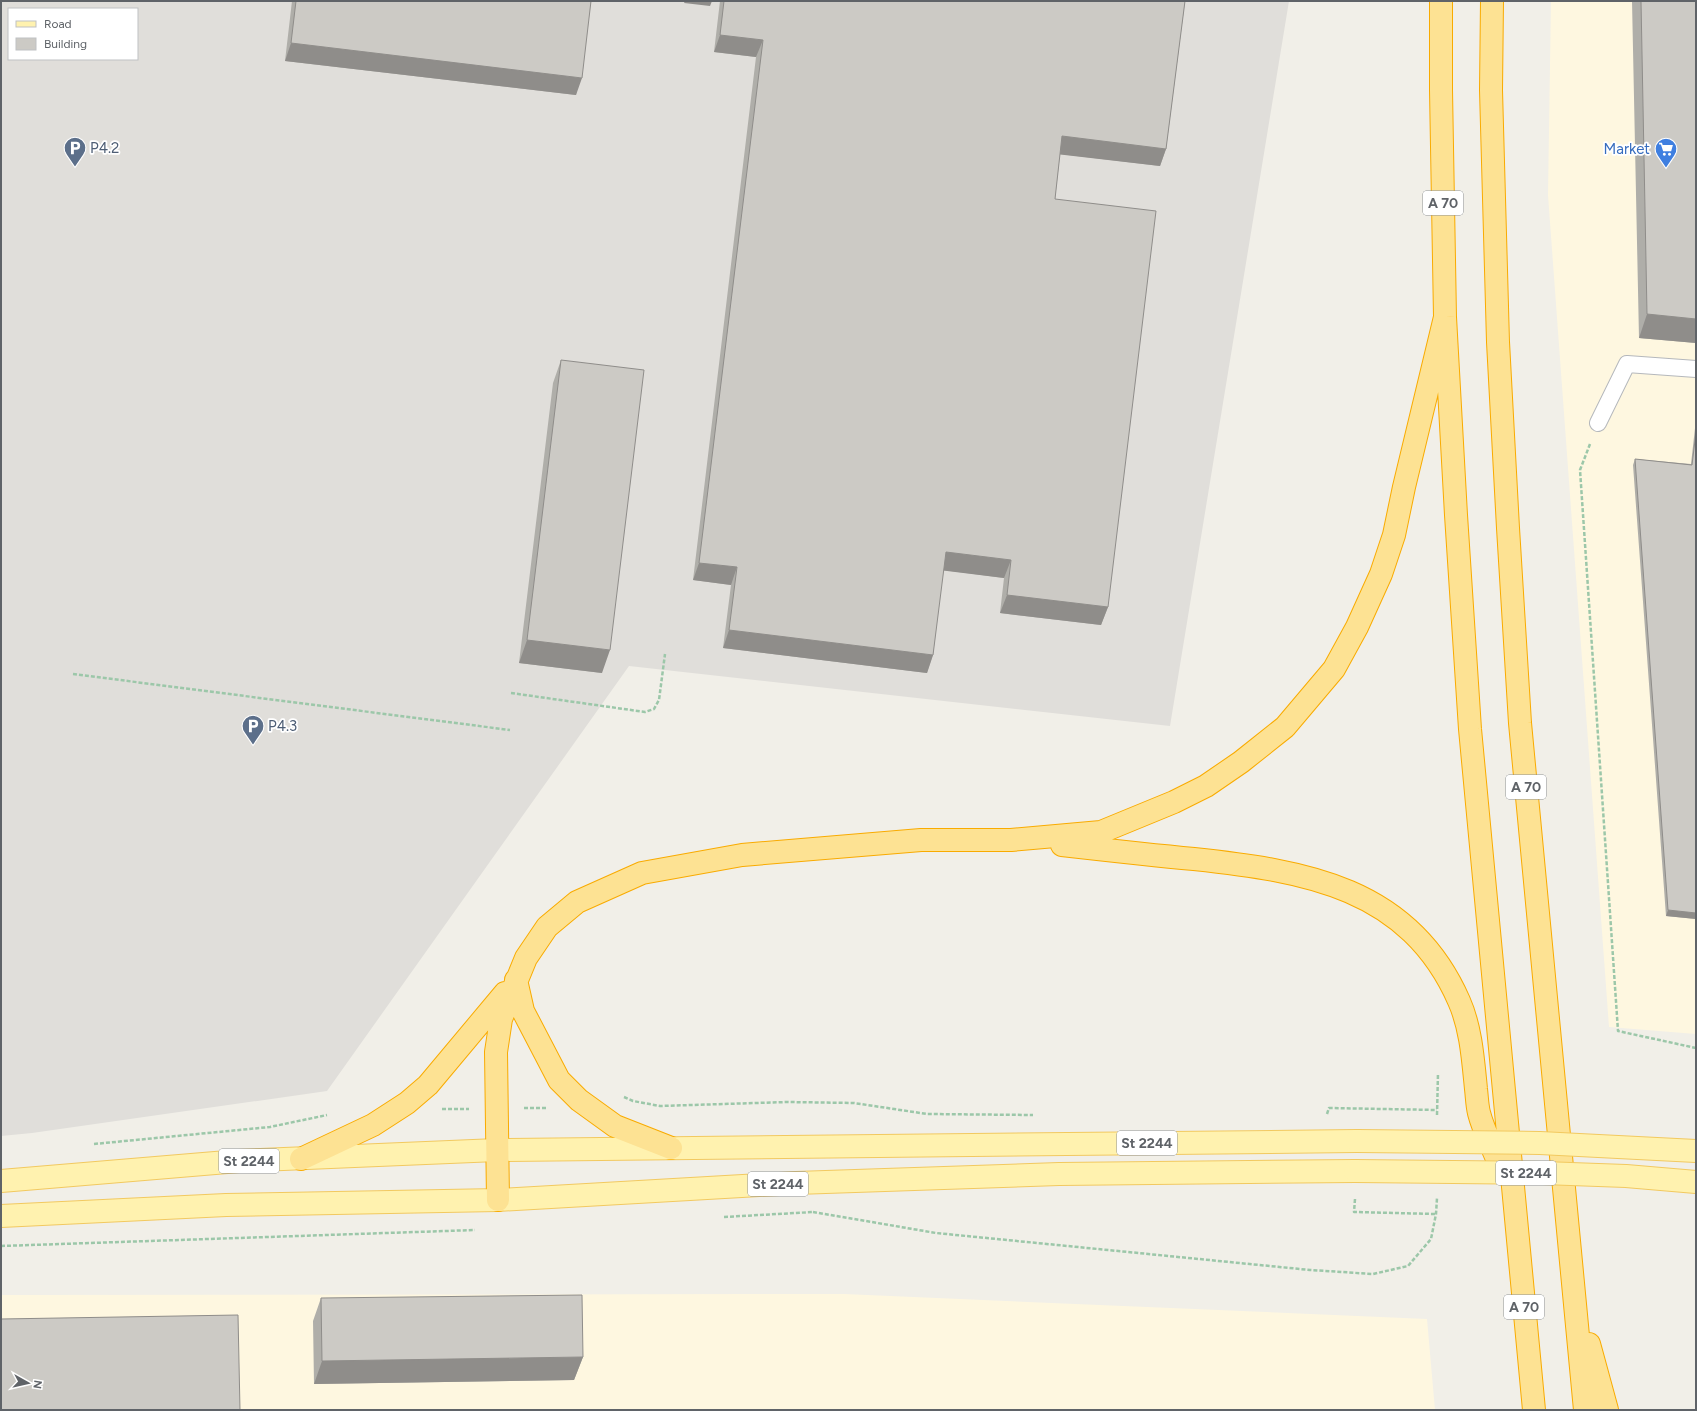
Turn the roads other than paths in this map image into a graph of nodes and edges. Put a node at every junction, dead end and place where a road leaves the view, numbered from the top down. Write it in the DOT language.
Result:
graph roads {
  1 [pos="1441,1"];
  2 [pos="1492,1"];
  3 [pos="1446,317"];
  4 [pos="1696,369"];
  5 [pos="1598,423"];
  6 [pos="1011,840"];
  7 [pos="516,980"];
  8 [pos="671,1148"];
  9 [pos="497,1150"];
  10 [pos="1696,1151"];
  11 [pos="301,1158"];
  12 [pos="1,1181"];
  13 [pos="1696,1182"];
  14 [pos="498,1200"];
  15 [pos="1514,1204"];
  16 [pos="1,1216"];
  17 [pos="1570,1267"];
  18 [pos="1534,1410"];
  19 [pos="1584,1410"];
  20 [pos="1607,1410"];
  1 -- 3 [label="highway, A 70"];
  2 -- 17 [label="highway, A 70"];
  3 -- 6 [label="highway"];
  3 -- 15 [label="highway, A 70"];
  4 -- 5 [label="lane"];
  6 -- 7 [label="highway"];
  6 -- 15 [label="highway"];
  7 -- 8 [label="highway"];
  7 -- 9 [label="highway"];
  7 -- 11 [label="highway"];
  8 -- 9 [label="main road, St 2244"];
  8 -- 10 [label="main road, St 2244, bridge"];
  9 -- 11 [label="main road, St 2244"];
  9 -- 14 [label="highway"];
  11 -- 12 [label="main road, St 2244"];
  13 -- 14 [label="main road, St 2244, bridge"];
  14 -- 16 [label="main road, St 2244"];
  15 -- 18 [label="highway, A 70"];
  17 -- 19 [label="highway, A 70"];
  17 -- 20 [label="highway"];
}
